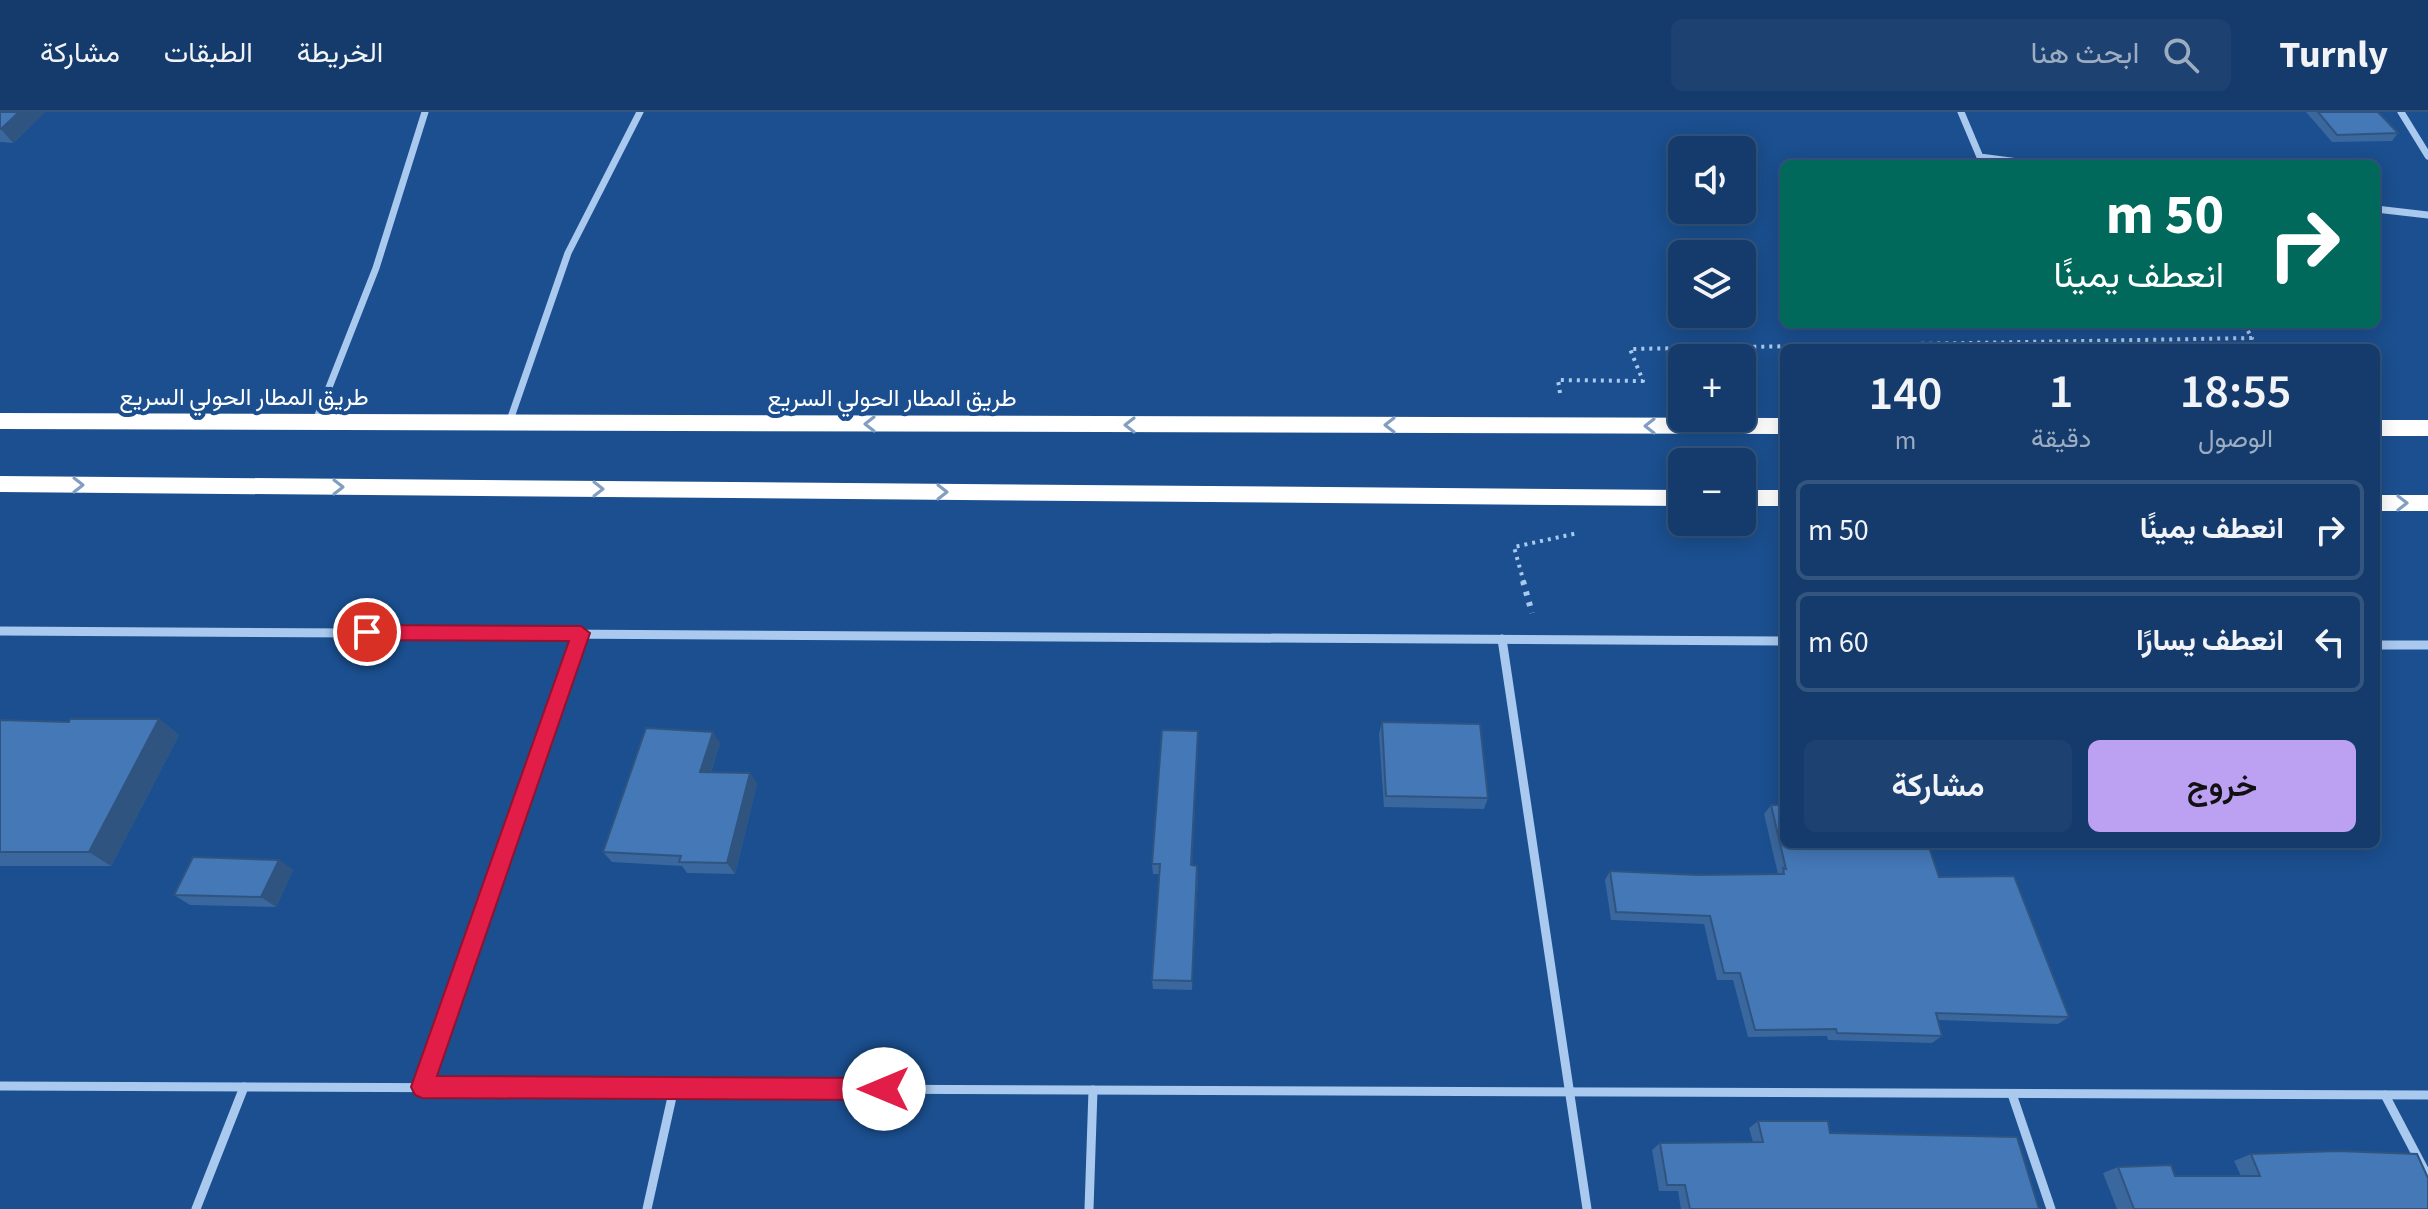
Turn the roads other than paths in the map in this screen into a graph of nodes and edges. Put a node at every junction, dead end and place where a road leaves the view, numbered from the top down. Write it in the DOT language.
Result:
graph roads {
  1 [pos="425,112"];
  2 [pos="640,112"];
  3 [pos="1961,112"];
  4 [pos="2401,112"];
  5 [pos="2428,156"];
  6 [pos="2003,160"];
  7 [pos="2380,209"];
  8 [pos="2428,215"];
  9 [pos="0,421"];
  10 [pos="315,423"];
  11 [pos="509,423"];
  12 [pos="1780,426"];
  13 [pos="2380,428"];
  14 [pos="2428,428"];
  15 [pos="0,484"];
  16 [pos="1668,498"];
  17 [pos="1756,498"];
  18 [pos="1780,498"];
  19 [pos="2380,503"];
  20 [pos="2428,503"];
  21 [pos="0,631"];
  22 [pos="581,633"];
  23 [pos="1502,639"];
  24 [pos="1780,641"];
  25 [pos="2380,645"];
  26 [pos="2428,645"];
  27 [pos="0,1086"];
  28 [pos="244,1087"];
  29 [pos="422,1087"];
  30 [pos="674,1088"];
  31 [pos="1093,1090"];
  32 [pos="1570,1092"];
  33 [pos="2012,1094"];
  34 [pos="2385,1095"];
  35 [pos="2428,1095"];
  36 [pos="2428,1177"];
  37 [pos="196,1209"];
  38 [pos="647,1209"];
  39 [pos="1089,1209"];
  40 [pos="1587,1209"];
  41 [pos="2051,1209"];
  1 -- 10 [label="street"];
  2 -- 11 [label="street"];
  3 -- 6 [label="street"];
  4 -- 5 [label="street"];
  7 -- 8 [label="street"];
  9 -- 10 [label="highway, طريق المطار الحولي السريع"];
  10 -- 11 [label="highway, طريق المطار الحولي السريع"];
  12 -- 11 [label="highway, طريق المطار الحولي السريع, one-way"];
  13 -- 14 [label="highway"];
  15 -- 16 [label="highway, one-way"];
  17 -- 18 [label="highway"];
  19 -- 20 [label="highway, one-way"];
  21 -- 22 [label="street"];
  22 -- 23 [label="street"];
  22 -- 29 [label="street"];
  23 -- 24 [label="street"];
  23 -- 32 [label="street"];
  25 -- 26 [label="street"];
  27 -- 28 [label="street"];
  28 -- 29 [label="street"];
  28 -- 37 [label="street"];
  29 -- 30 [label="street"];
  30 -- 31 [label="street"];
  30 -- 38 [label="street"];
  31 -- 32 [label="street"];
  31 -- 39 [label="street"];
  32 -- 33 [label="street"];
  32 -- 40 [label="street"];
  33 -- 34 [label="street"];
  33 -- 41 [label="street"];
  34 -- 35 [label="street"];
  34 -- 36 [label="street"];
}
